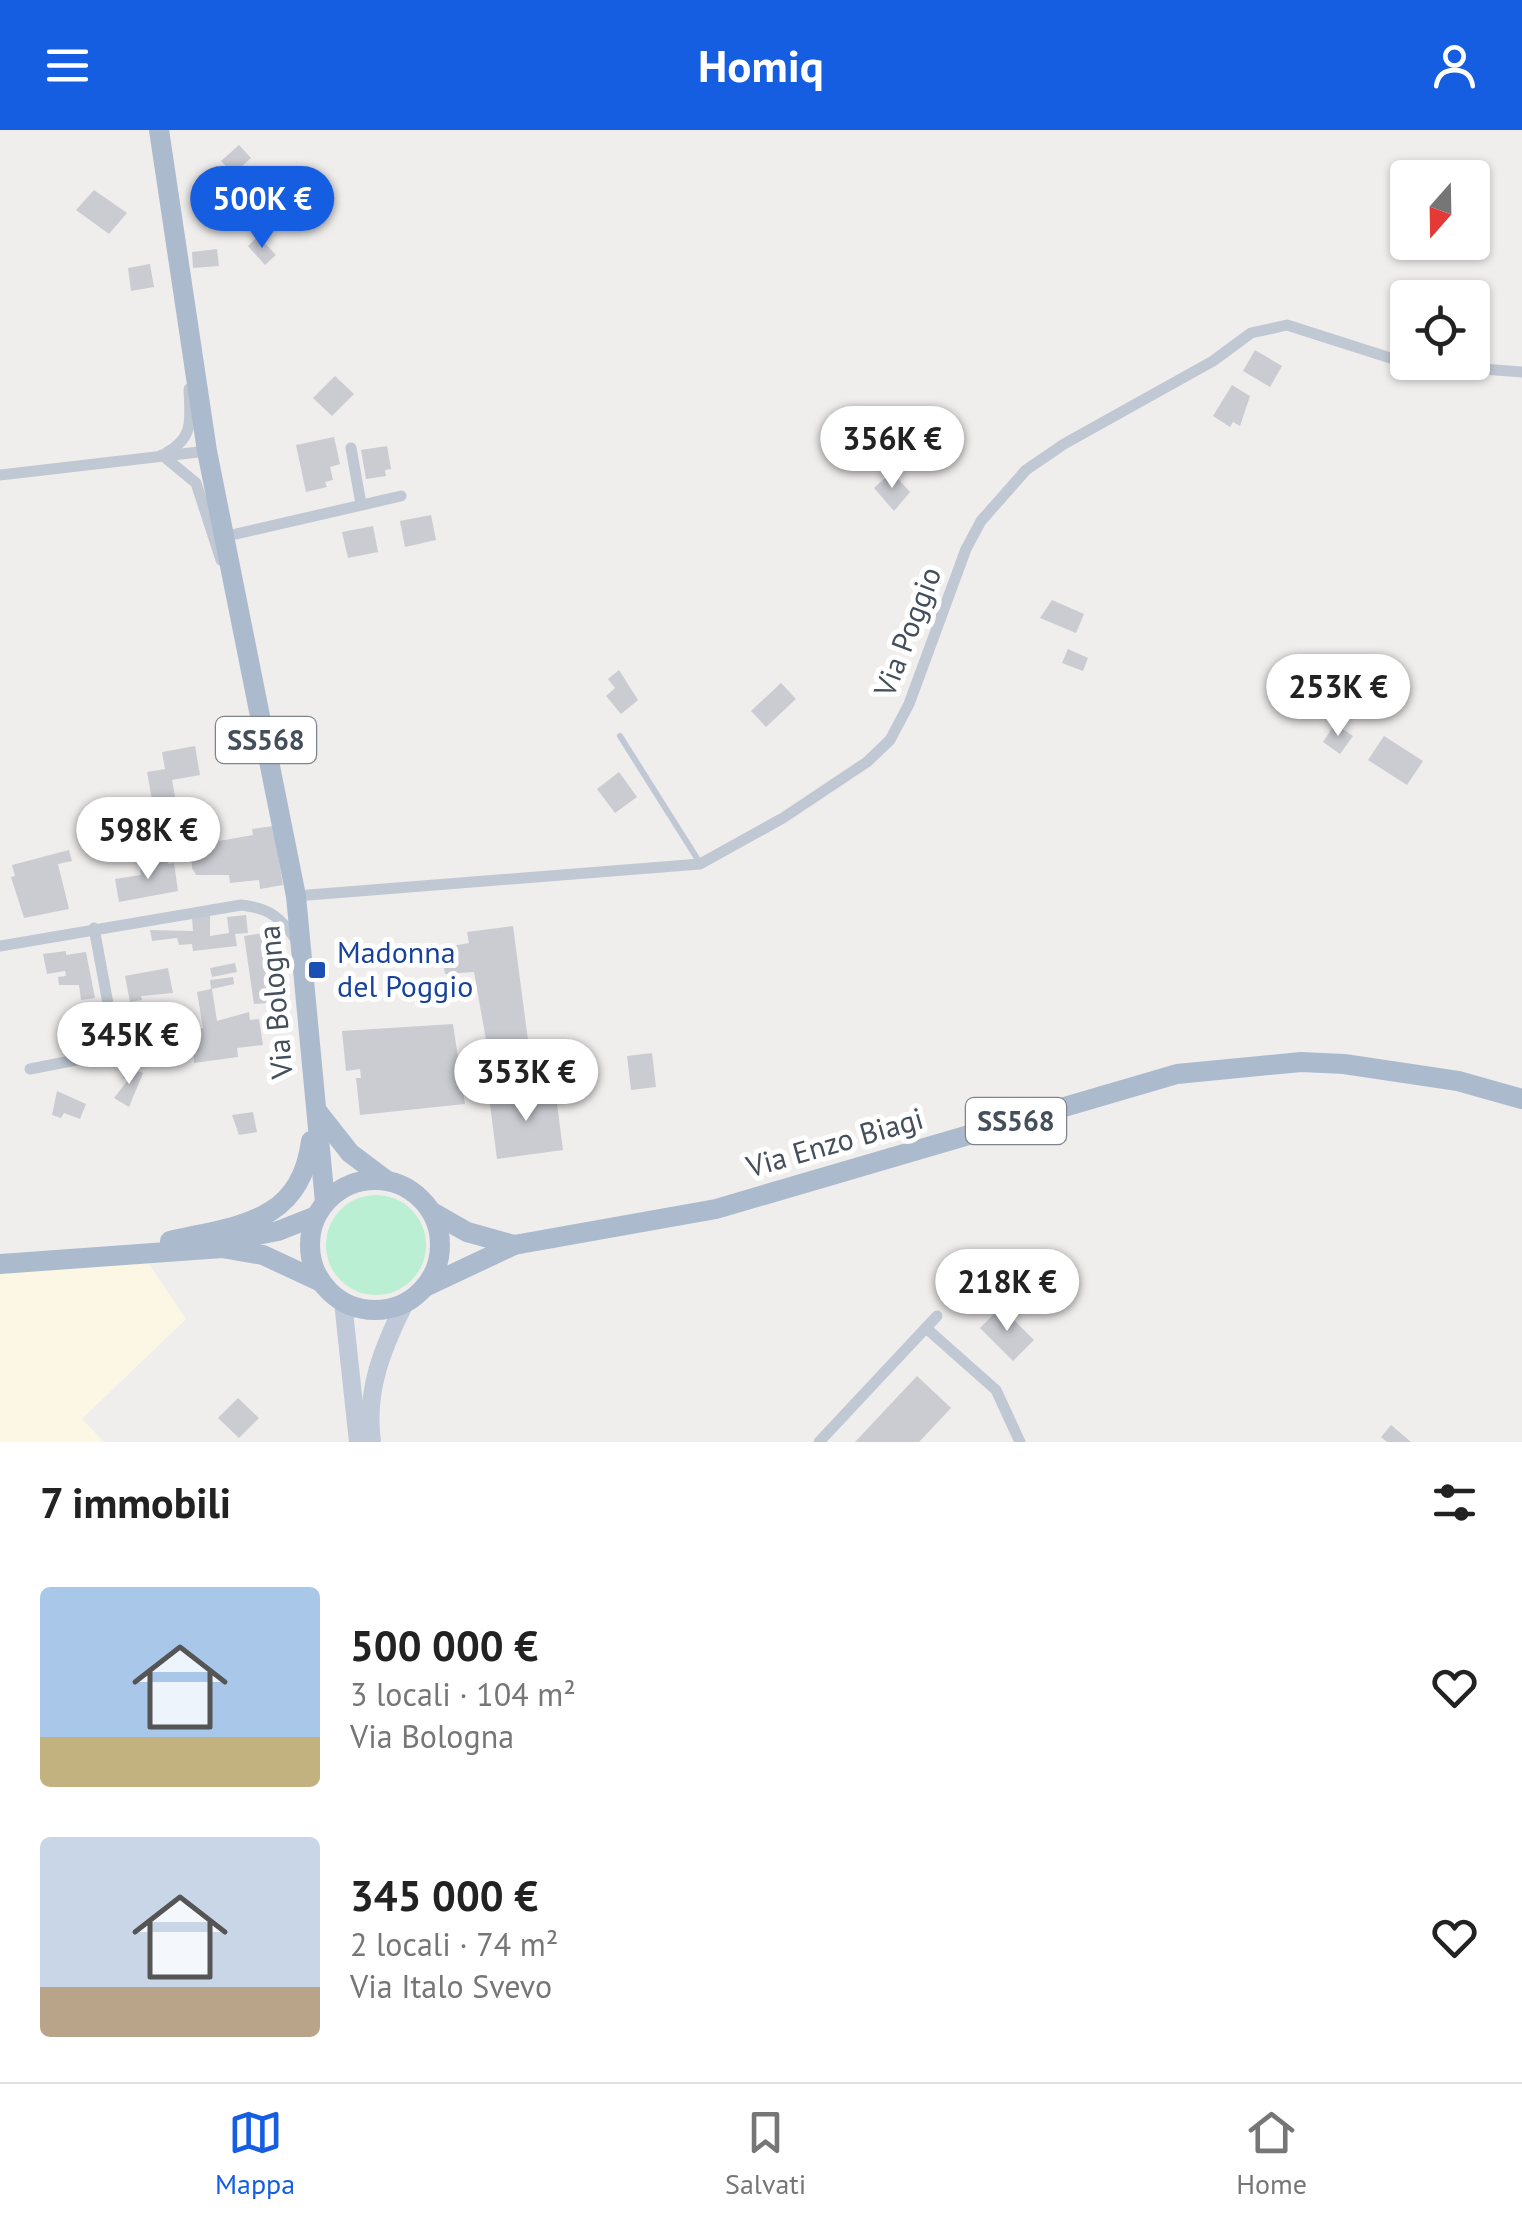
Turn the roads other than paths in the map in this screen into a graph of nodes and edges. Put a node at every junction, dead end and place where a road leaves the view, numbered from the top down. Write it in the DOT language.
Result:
graph roads {
  1 [pos="159,130"];
  2 [pos="187,309"];
  3 [pos="1522,372"];
  4 [pos="351,448"];
  5 [pos="208,451"];
  6 [pos="162,454"];
  7 [pos="0,475"];
  8 [pos="401,496"];
  9 [pos="361,504"];
  10 [pos="223,537"];
  11 [pos="234,592"];
  12 [pos="620,736"];
  13 [pos="700,864"];
  14 [pos="296,896"];
  15 [pos="94,928"];
  16 [pos="300,944"];
  17 [pos="0,946"];
  18 [pos="30,1068"];
  19 [pos="1522,1099"];
  20 [pos="315,1110"];
  21 [pos="386,1180"];
  22 [pos="320,1209"];
  23 [pos="432,1212"];
  24 [pos="514,1245"];
  25 [pos="145,1252"];
  26 [pos="107,1256"];
  27 [pos="0,1264"];
  28 [pos="322,1282"];
  29 [pos="426,1287"];
  30 [pos="343,1302"];
  31 [pos="405,1304"];
  32 [pos="937,1316"];
  33 [pos="926,1328"];
  34 [pos="358,1442"];
  35 [pos="372,1442"];
  36 [pos="819,1442"];
  37 [pos="1020,1442"];
  1 -- 2 [label="main road, Via Bologna / SS568"];
  2 -- 5 [label="main road, Via Bologna / SS568"];
  2 -- 6 [label="street"];
  3 -- 13 [label="street, Via Poggio"];
  4 -- 9 [label="street"];
  5 -- 6 [label="street"];
  5 -- 10 [label="main road, Via Bologna / SS568"];
  6 -- 7 [label="street"];
  6 -- 11 [label="street"];
  8 -- 9 [label="street"];
  9 -- 10 [label="street"];
  10 -- 11 [label="main road, Via Bologna / SS568"];
  11 -- 14 [label="main road, Via Bologna / SS568"];
  12 -- 13 [label="lane"];
  13 -- 14 [label="street, Via Poggio"];
  14 -- 16 [label="main road, Via Bologna / SS568"];
  15 -- 16 [label="street"];
  15 -- 17 [label="street"];
  15 -- 18 [label="street"];
  16 -- 20 [label="main road, Via Bologna / SS568"];
  19 -- 24 [label="main road, Via Enzo Biagi / SS568"];
  20 -- 21 [label="main road, Via Bologna / SS568"];
  20 -- 22 [label="main road, Via Bologna / SS568"];
  20 -- 26 [label="main road"];
  21 -- 22 [label="main road"];
  21 -- 23 [label="main road, Via Bologna / SS568"];
  22 -- 25 [label="main road"];
  22 -- 28 [label="main road, Via Bologna / SS568"];
  23 -- 24 [label="main road, Via Enzo Biagi / SS568"];
  23 -- 29 [label="main road"];
  24 -- 29 [label="main road, Via Enzo Biagi / SS568"];
  25 -- 26 [label="main road"];
  25 -- 28 [label="main road"];
  26 -- 27 [label="main road"];
  28 -- 30 [label="main road"];
  29 -- 31 [label="main road, SS568"];
  30 -- 31 [label="main road"];
  30 -- 34 [label="main road"];
  31 -- 35 [label="main road"];
  32 -- 33 [label="street"];
  33 -- 36 [label="street"];
  33 -- 37 [label="street"];
}
